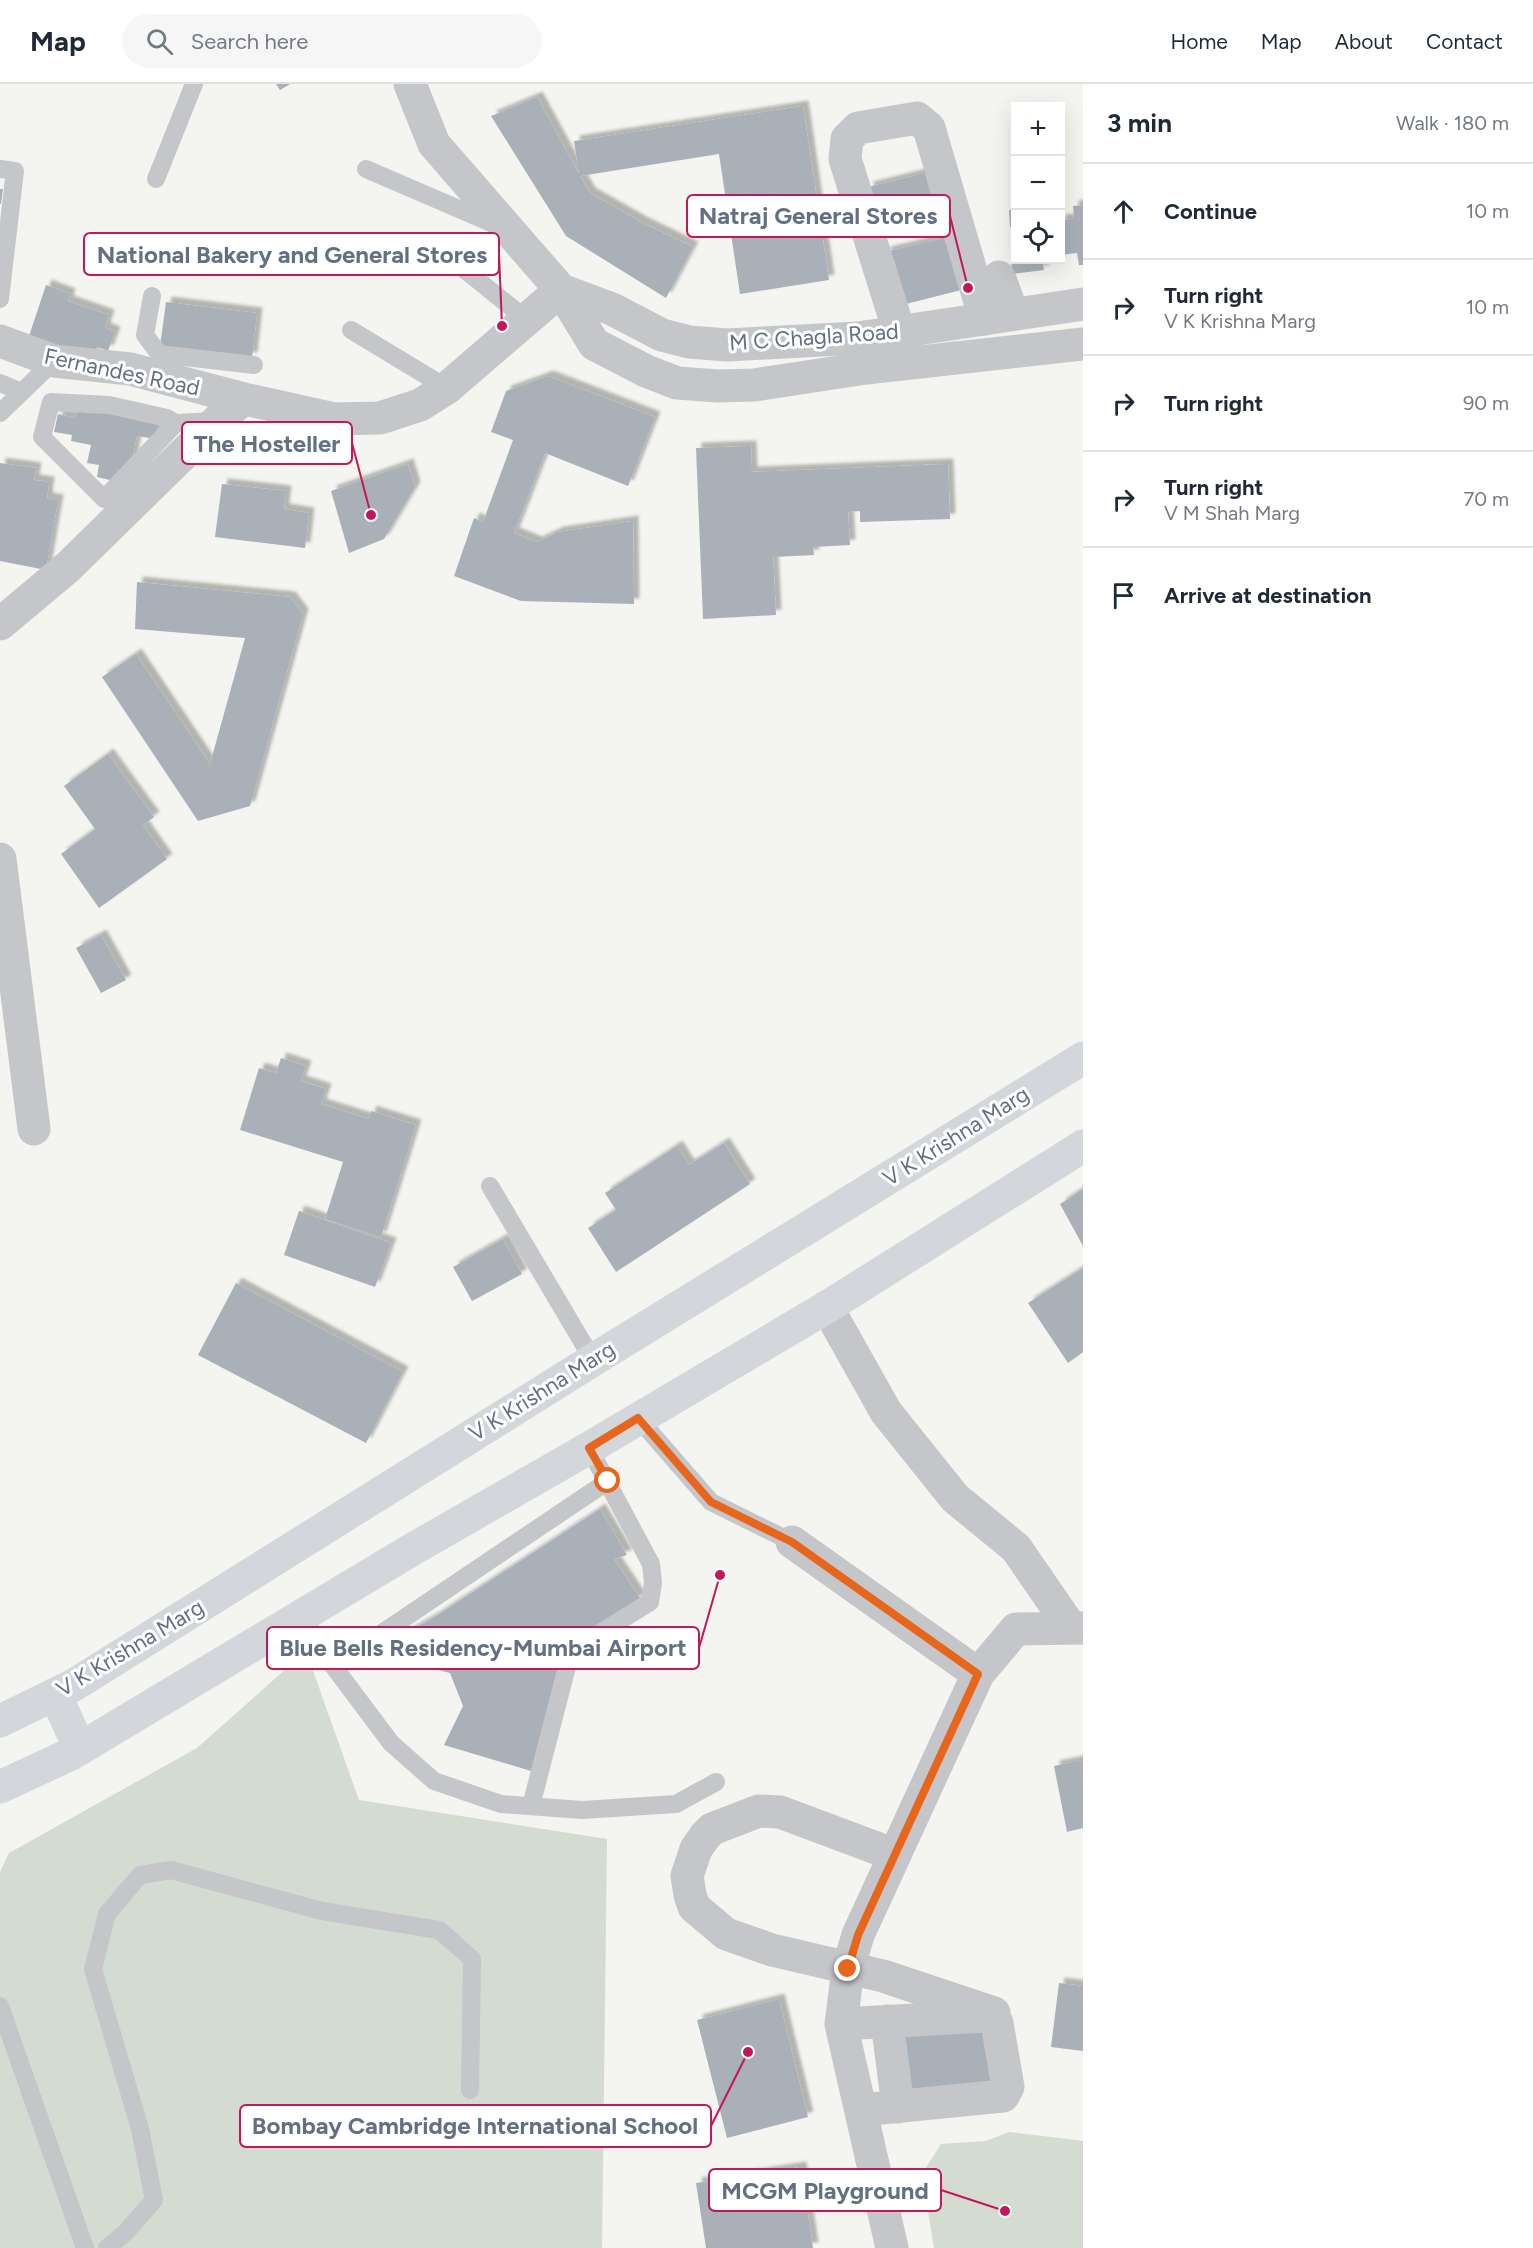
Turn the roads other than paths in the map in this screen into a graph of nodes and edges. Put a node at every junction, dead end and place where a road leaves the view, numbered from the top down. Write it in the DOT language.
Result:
graph roads {
  1 [pos="194,84"];
  2 [pos="410,84"];
  3 [pos="0,169"];
  4 [pos="366,169"];
  5 [pos="460,173"];
  6 [pos="156,179"];
  7 [pos="435,199"];
  8 [pos="509,230"];
  9 [pos="448,257"];
  10 [pos="999,277"];
  11 [pos="561,290"];
  12 [pos="152,296"];
  13 [pos="0,299"];
  14 [pos="1083,304"];
  15 [pos="999,316"];
  16 [pos="527,320"];
  17 [pos="940,325"];
  18 [pos="351,330"];
  19 [pos="899,331"];
  20 [pos="0,341"];
  21 [pos="1083,344"];
  22 [pos="862,353"];
  23 [pos="945,359"];
  24 [pos="54,361"];
  25 [pos="157,364"];
  26 [pos="254,365"];
  27 [pos="0,383"];
  28 [pos="447,388"];
  29 [pos="22,392"];
  30 [pos="244,399"];
  31 [pos="0,413"];
  32 [pos="218,420"];
  33 [pos="176,423"];
  34 [pos="0,624"];
  35 [pos="0,859"];
  36 [pos="1083,1058"];
  37 [pos="34,1130"];
  38 [pos="1083,1146"];
  39 [pos="490,1186"];
  40 [pos="827,1307"];
  41 [pos="593,1360"];
  42 [pos="638,1418"];
  43 [pos="589,1448"];
  44 [pos="608,1481"];
  45 [pos="792,1542"];
  46 [pos="303,1615"];
  47 [pos="1077,1628"];
  48 [pos="333,1666"];
  49 [pos="978,1674"];
  50 [pos="55,1695"];
  51 [pos="0,1721"];
  52 [pos="80,1749"];
  53 [pos="716,1782"];
  54 [pos="0,1787"];
  55 [pos="531,1806"];
  56 [pos="895,1855"];
  57 [pos="848,1969"];
  58 [pos="0,2006"];
  59 [pos="994,2013"];
  60 [pos="887,2021"];
  61 [pos="841,2024"];
  62 [pos="470,2090"];
  63 [pos="898,2106"];
  64 [pos="861,2110"];
  65 [pos="85,2248"];
  66 [pos="107,2248"];
  67 [pos="892,2248"];
  1 -- 6 [label="lane"];
  2 -- 5 [label="street, M C Chagla Road"];
  3 -- 13 [label="lane"];
  4 -- 7 [label="lane"];
  5 -- 7 [label="lane"];
  5 -- 8 [label="street, M C Chagla Road"];
  7 -- 8 [label="lane"];
  8 -- 11 [label="street, M C Chagla Road"];
  9 -- 16 [label="lane"];
  10 -- 15 [label="street"];
  11 -- 16 [label="street, Fernandes Road"];
  11 -- 22 [label="street, M C Chagla Road"];
  12 -- 25 [label="lane"];
  14 -- 15 [label="street, M C Chagla Road"];
  15 -- 17 [label="street, M C Chagla Road"];
  15 -- 19 [label="street"];
  16 -- 28 [label="street, Fernandes Road"];
  17 -- 19 [label="street, M C Chagla Road"];
  17 -- 23 [label="street"];
  18 -- 28 [label="lane"];
  19 -- 22 [label="street, M C Chagla Road"];
  20 -- 24 [label="street, Fernandes Road"];
  21 -- 23 [label="street"];
  22 -- 23 [label="street"];
  24 -- 25 [label="street, Fernandes Road"];
  24 -- 29 [label="lane"];
  25 -- 26 [label="lane"];
  25 -- 30 [label="street, Fernandes Road"];
  27 -- 29 [label="lane"];
  28 -- 30 [label="street, Fernandes Road"];
  29 -- 31 [label="lane"];
  30 -- 32 [label="street"];
  32 -- 33 [label="lane"];
  32 -- 34 [label="street"];
  33 -- 33 [label="lane"];
  35 -- 37 [label="street"];
  36 -- 41 [label="main road, V K Krishna Marg"];
  38 -- 40 [label="main road"];
  39 -- 41 [label="lane"];
  40 -- 42 [label="main road"];
  40 -- 47 [label="street"];
  41 -- 50 [label="main road, V K Krishna Marg"];
  42 -- 43 [label="main road"];
  42 -- 45 [label="lane"];
  43 -- 44 [label="lane"];
  43 -- 46 [label="main road"];
  44 -- 48 [label="lane"];
  44 -- 55 [label="lane"];
  45 -- 49 [label="street"];
  46 -- 48 [label="lane"];
  46 -- 52 [label="main road"];
  47 -- 49 [label="street"];
  48 -- 55 [label="lane"];
  49 -- 56 [label="street"];
  50 -- 51 [label="main road, V K Krishna Marg"];
  50 -- 52 [label="main road"];
  52 -- 54 [label="main road"];
  53 -- 55 [label="lane"];
  56 -- 57 [label="street"];
  56 -- 57 [label="street"];
  57 -- 59 [label="street"];
  57 -- 61 [label="street"];
  58 -- 65 [label="lane"];
  60 -- 61 [label="street"];
  60 -- 63 [label="street"];
  60 -- 63 [label="street"];
  61 -- 64 [label="street"];
  62 -- 66 [label="lane"];
  63 -- 64 [label="street"];
  64 -- 67 [label="street"];
}
